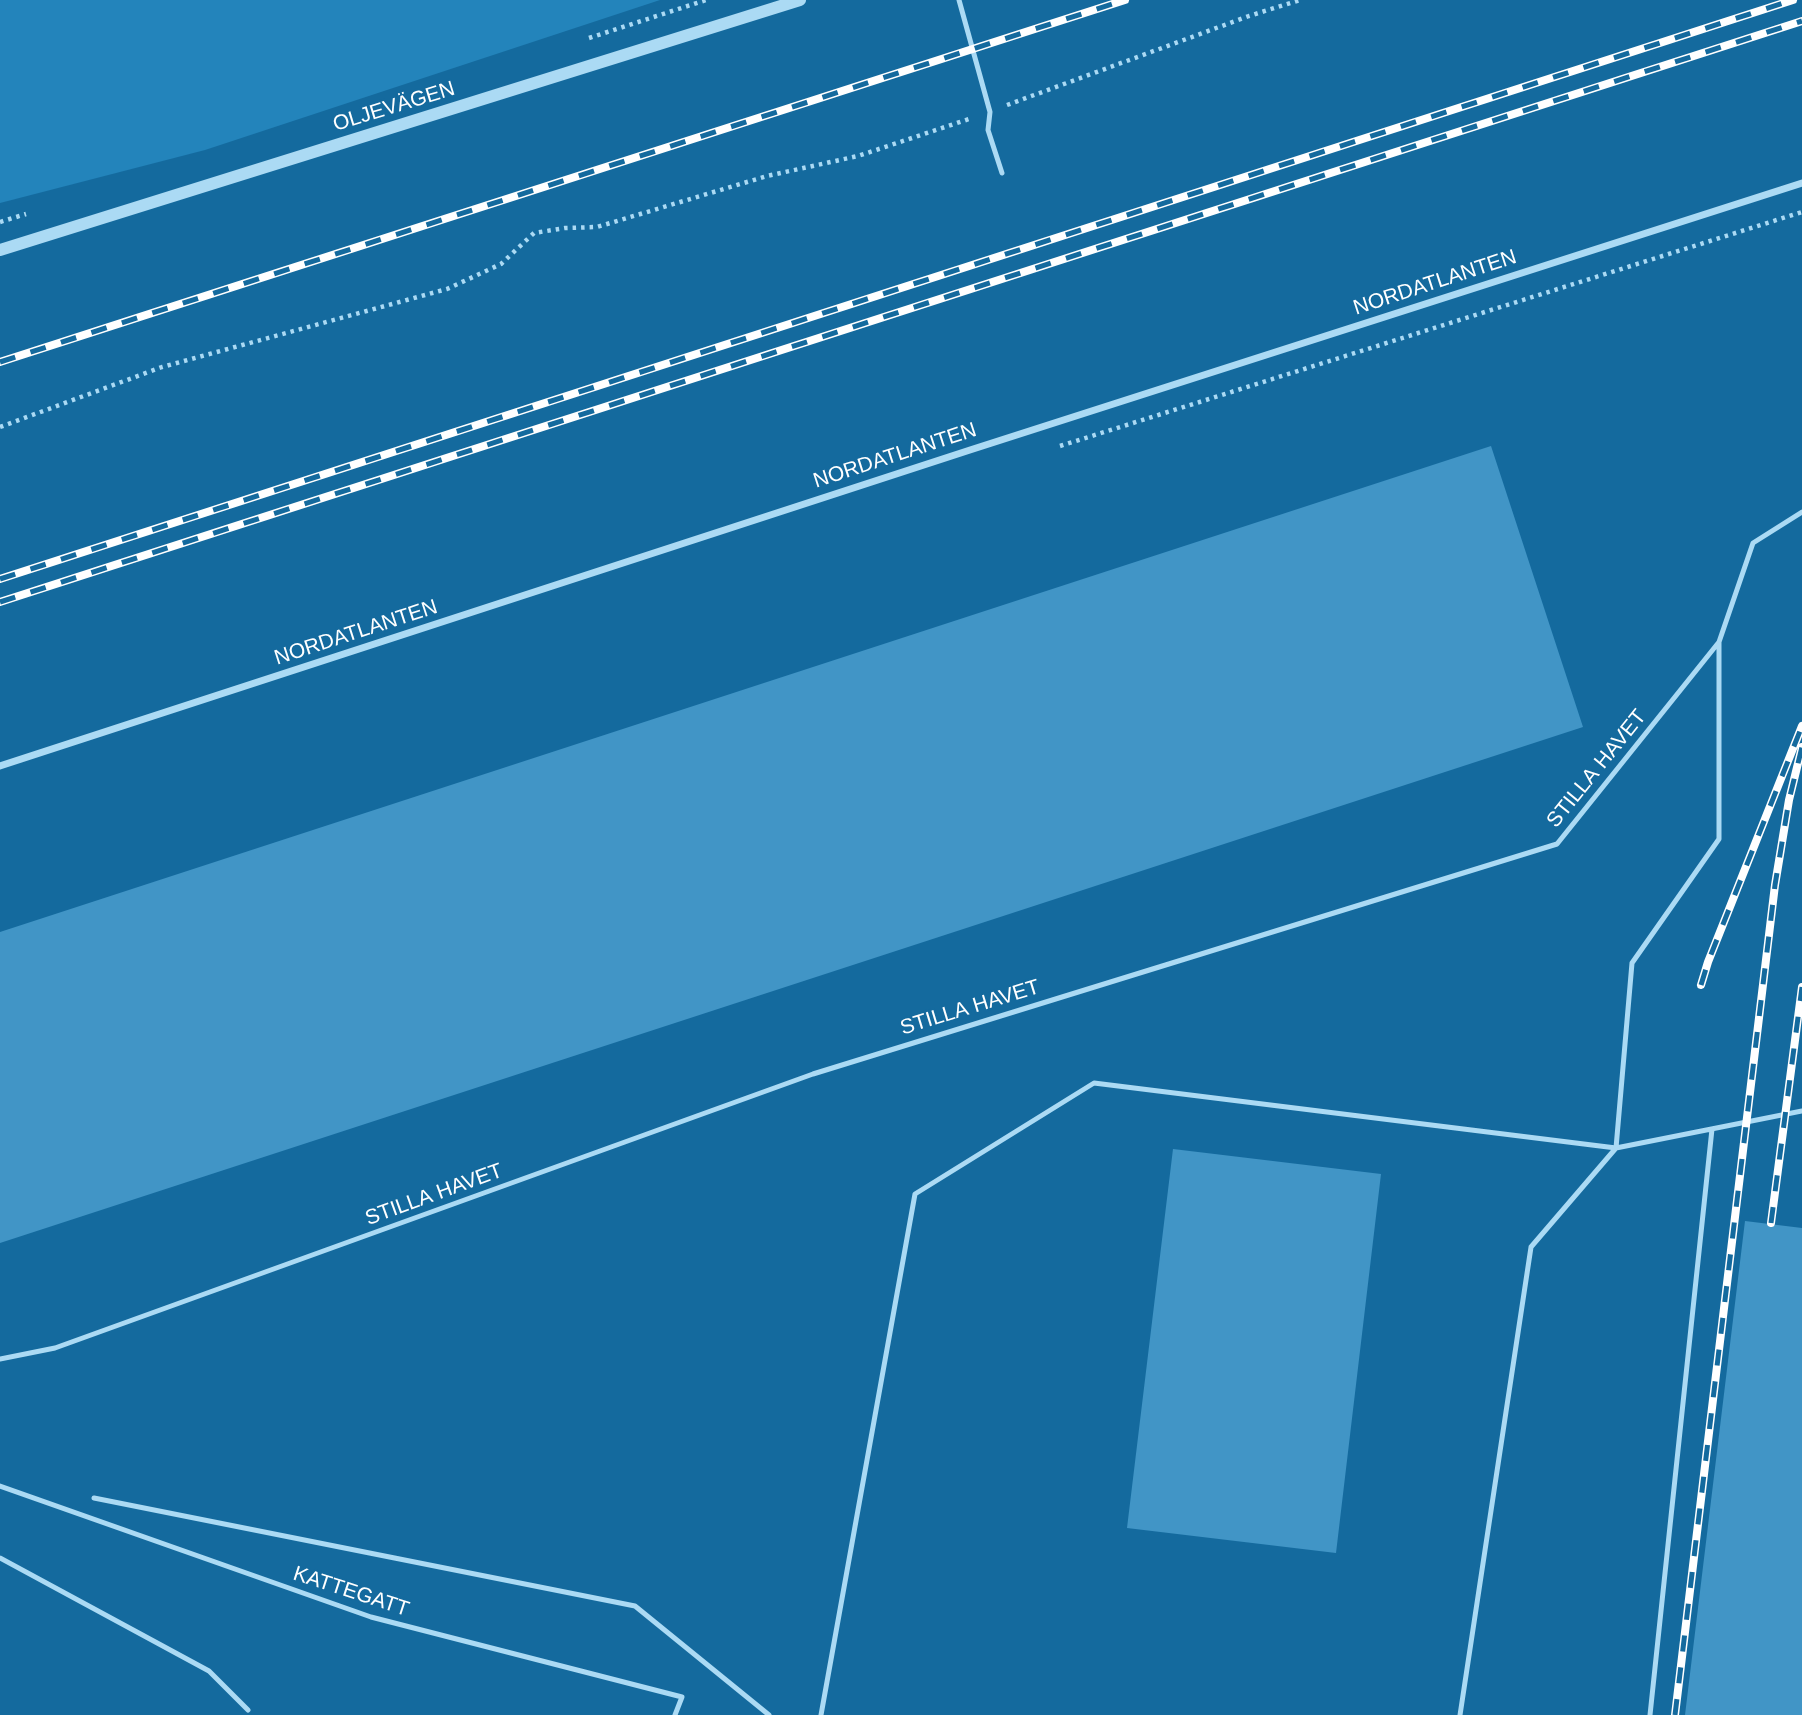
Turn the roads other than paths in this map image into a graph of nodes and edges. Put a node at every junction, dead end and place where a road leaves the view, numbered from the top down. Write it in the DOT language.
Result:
graph roads {
  1 [pos="800,0"];
  2 [pos="959,0"];
  3 [pos="1002,173"];
  4 [pos="1802,183"];
  5 [pos="0,250"];
  6 [pos="1802,512"];
  7 [pos="1719,642"];
  8 [pos="0,766"];
  9 [pos="1802,1111"];
  10 [pos="1712,1129"];
  11 [pos="1616,1148"];
  12 [pos="0,1360"];
  13 [pos="0,1486"];
  14 [pos="94,1498"];
  15 [pos="0,1558"];
  16 [pos="248,1710"];
  17 [pos="676,1715"];
  18 [pos="769,1715"];
  19 [pos="821,1715"];
  20 [pos="1460,1715"];
  21 [pos="1650,1715"];
  1 -- 5 [label="street, OLJEVÄGEN"];
  2 -- 3 [label="lane"];
  4 -- 8 [label="street, NORDATLANTEN"];
  6 -- 7 [label="lane, STILLA HAVET"];
  7 -- 11 [label="lane"];
  7 -- 12 [label="lane, STILLA HAVET"];
  9 -- 10 [label="lane"];
  10 -- 11 [label="lane"];
  10 -- 21 [label="lane"];
  11 -- 19 [label="lane"];
  11 -- 20 [label="lane"];
  13 -- 17 [label="lane, KATTEGATT"];
  14 -- 18 [label="lane"];
  15 -- 16 [label="lane"];
}
